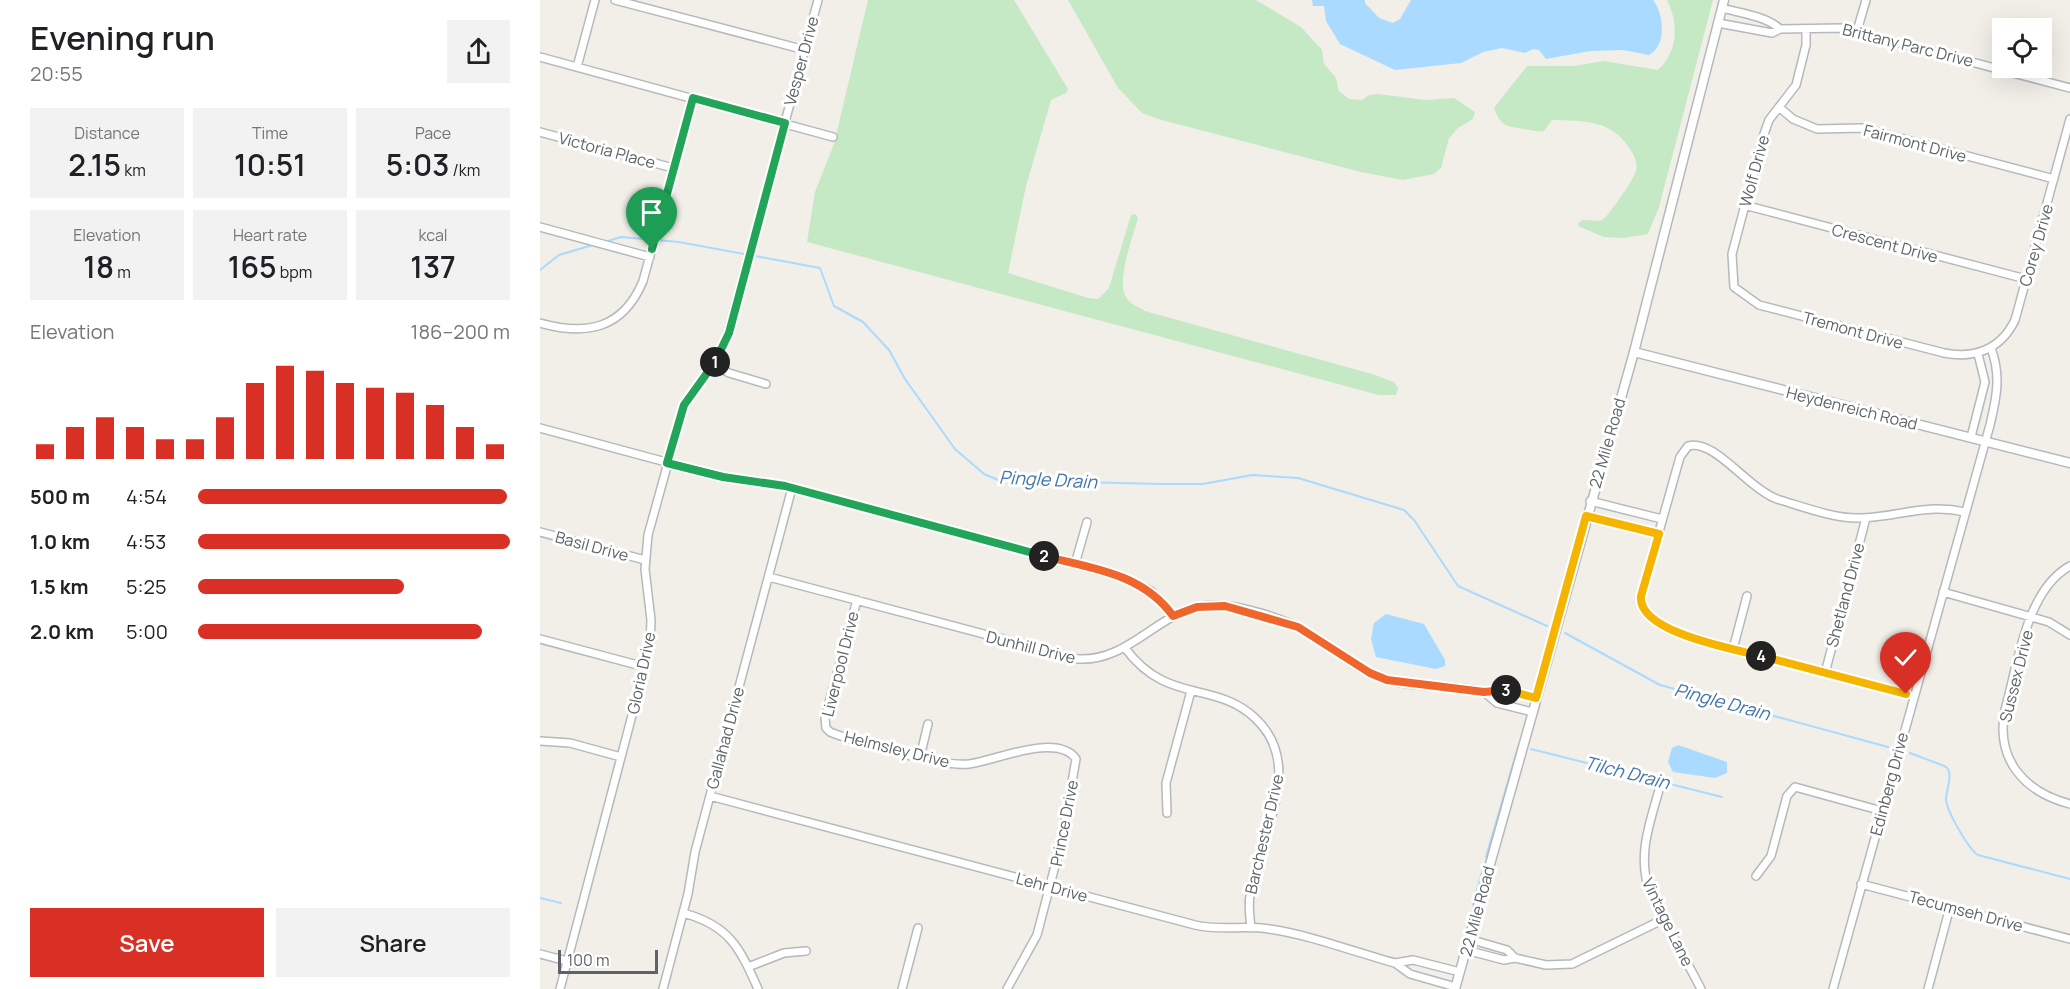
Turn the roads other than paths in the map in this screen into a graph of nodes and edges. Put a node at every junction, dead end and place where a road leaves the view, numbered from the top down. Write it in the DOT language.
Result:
graph roads {
  1 [pos="595,0"];
  2 [pos="615,0"];
  3 [pos="818,0"];
  4 [pos="1866,0"];
  5 [pos="1723,4"];
  6 [pos="1761,19"];
  7 [pos="1718,22"];
  8 [pos="1780,29"];
  9 [pos="1806,29"];
  10 [pos="1857,31"];
  11 [pos="1757,32"];
  12 [pos="805,50"];
  13 [pos="540,57"];
  14 [pos="577,67"];
  15 [pos="2070,88"];
  16 [pos="693,98"];
  17 [pos="1780,108"];
  18 [pos="2070,119"];
  19 [pos="785,123"];
  20 [pos="540,132"];
  21 [pos="833,137"];
  22 [pos="674,168"];
  23 [pos="2054,179"];
  24 [pos="1744,205"];
  25 [pos="540,227"];
  26 [pos="650,257"];
  27 [pos="2026,279"];
  28 [pos="1734,287"];
  29 [pos="540,323"];
  30 [pos="1991,348"];
  31 [pos="1634,352"];
  32 [pos="1978,354"];
  33 [pos="714,364"];
  34 [pos="1986,382"];
  35 [pos="1998,382"];
  36 [pos="766,384"];
  37 [pos="540,428"];
  38 [pos="1971,437"];
  39 [pos="1985,441"];
  40 [pos="667,463"];
  41 [pos="2070,463"];
  42 [pos="792,488"];
  43 [pos="1590,501"];
  44 [pos="1965,512"];
  45 [pos="1586,516"];
  46 [pos="1866,518"];
  47 [pos="1662,519"];
  48 [pos="1087,522"];
  49 [pos="540,532"];
  50 [pos="1659,534"];
  51 [pos="645,560"];
  52 [pos="1075,564"];
  53 [pos="2070,566"];
  54 [pos="768,577"];
  55 [pos="1943,592"];
  56 [pos="1747,596"];
  57 [pos="857,600"];
  58 [pos="1173,616"];
  59 [pos="2031,617"];
  60 [pos="2070,635"];
  61 [pos="540,639"];
  62 [pos="1125,648"];
  63 [pos="1733,649"];
  64 [pos="645,668"];
  65 [pos="1825,673"];
  66 [pos="1191,691"];
  67 [pos="1484,692"];
  68 [pos="1913,696"];
  69 [pos="1536,698"];
  70 [pos="1532,712"];
  71 [pos="928,724"];
  72 [pos="825,728"];
  73 [pos="540,741"];
  74 [pos="1074,756"];
  75 [pos="621,757"];
  76 [pos="920,757"];
  77 [pos="1661,783"];
  78 [pos="710,796"];
  79 [pos="2070,804"];
  80 [pos="1882,810"];
  81 [pos="1167,813"];
  82 [pos="1756,876"];
  83 [pos="1861,884"];
  84 [pos="1050,886"];
  85 [pos="1950,907"];
  86 [pos="683,912"];
  87 [pos="1664,919"];
  88 [pos="918,928"];
  89 [pos="1251,928"];
  90 [pos="1469,939"];
  91 [pos="2070,939"];
  92 [pos="1466,950"];
  93 [pos="806,951"];
  94 [pos="540,954"];
  95 [pos="1515,958"];
  96 [pos="567,961"];
  97 [pos="1395,963"];
  98 [pos="748,967"];
  99 [pos="1460,972"];
  100 [pos="1456,988"];
  101 [pos="560,989"];
  102 [pos="663,989"];
  103 [pos="758,989"];
  104 [pos="902,989"];
  105 [pos="1007,989"];
  106 [pos="1701,989"];
  107 [pos="1833,989"];
  108 [pos="1928,989"];
  1 -- 14 [label="street"];
  2 -- 12 [label="street"];
  3 -- 12 [label="street, Vesper Drive"];
  4 -- 10 [label="street"];
  5 -- 6 [label="street, Brittany Parc Drive"];
  5 -- 7 [label="street, 22 Mile Road"];
  6 -- 8 [label="street, Brittany Parc Drive"];
  6 -- 11 [label="street"];
  7 -- 11 [label="street, Brittany Parc Drive"];
  7 -- 31 [label="street, 22 Mile Road"];
  8 -- 9 [label="street, Brittany Parc Drive"];
  8 -- 11 [label="street, Brittany Parc Drive"];
  9 -- 10 [label="street, Brittany Parc Drive"];
  9 -- 17 [label="street, Wolf Drive"];
  10 -- 15 [label="street, Brittany Parc Drive"];
  12 -- 19 [label="street, Vesper Drive"];
  13 -- 14 [label="street"];
  14 -- 16 [label="street"];
  16 -- 19 [label="street"];
  16 -- 22 [label="street"];
  17 -- 23 [label="street, Fairmont Drive"];
  17 -- 24 [label="street, Wolf Drive"];
  18 -- 23 [label="street, Corey Drive"];
  19 -- 21 [label="street"];
  19 -- 33 [label="street, Gloria Drive"];
  20 -- 22 [label="street, Victoria Place"];
  22 -- 26 [label="street"];
  23 -- 27 [label="street, Corey Drive"];
  24 -- 27 [label="street, Crescent Drive"];
  24 -- 28 [label="street, Wolf Drive"];
  25 -- 26 [label="street"];
  26 -- 29 [label="street"];
  27 -- 30 [label="street, Corey Drive"];
  28 -- 32 [label="street, Tremont Drive"];
  30 -- 32 [label="street, Corey Drive"];
  30 -- 35 [label="street"];
  31 -- 38 [label="street, Heydenreich Road"];
  31 -- 43 [label="street, 22 Mile Road"];
  32 -- 34 [label="street"];
  33 -- 36 [label="street"];
  33 -- 40 [label="street, Gloria Drive"];
  34 -- 35 [label="street"];
  34 -- 38 [label="street"];
  35 -- 39 [label="street, Edinberg Drive"];
  37 -- 40 [label="street"];
  38 -- 39 [label="street, Heydenreich Road"];
  39 -- 41 [label="street, Heydenreich Road"];
  39 -- 44 [label="street, Edinberg Drive"];
  40 -- 42 [label="street"];
  40 -- 51 [label="street, Gloria Drive"];
  42 -- 52 [label="street"];
  42 -- 54 [label="street, Gallahad Drive"];
  43 -- 45 [label="street, 22 Mile Road"];
  43 -- 47 [label="street"];
  44 -- 46 [label="street"];
  44 -- 55 [label="street, Edinberg Drive"];
  45 -- 50 [label="street"];
  45 -- 69 [label="street, 22 Mile Road"];
  46 -- 47 [label="street"];
  46 -- 65 [label="street, Shetland Drive"];
  47 -- 50 [label="street"];
  48 -- 52 [label="street"];
  49 -- 51 [label="street, Basil Drive"];
  50 -- 63 [label="street"];
  51 -- 64 [label="street, Gloria Drive"];
  52 -- 58 [label="street"];
  53 -- 59 [label="street, Sussex Drive"];
  54 -- 57 [label="street, Dunhill Drive"];
  54 -- 78 [label="street, Gallahad Drive"];
  55 -- 59 [label="street"];
  55 -- 68 [label="street, Edinberg Drive"];
  56 -- 63 [label="street"];
  57 -- 62 [label="street, Dunhill Drive"];
  57 -- 72 [label="street, Liverpool Drive"];
  58 -- 62 [label="street, Dunhill Drive"];
  58 -- 67 [label="street, Dunhill Drive"];
  59 -- 60 [label="street"];
  59 -- 79 [label="street, Sussex Drive"];
  61 -- 64 [label="street"];
  62 -- 66 [label="street"];
  63 -- 65 [label="street"];
  64 -- 75 [label="street, Gloria Drive"];
  65 -- 68 [label="street"];
  66 -- 81 [label="street"];
  66 -- 89 [label="street, Barchester Drive"];
  67 -- 69 [label="street, Dunhill Drive"];
  67 -- 70 [label="street, Dunhill Drive"];
  68 -- 80 [label="street, Edinberg Drive"];
  69 -- 70 [label="street, 22 Mile Road"];
  70 -- 90 [label="street, 22 Mile Road"];
  71 -- 76 [label="street"];
  72 -- 76 [label="street, Helmsley Drive"];
  73 -- 75 [label="street"];
  74 -- 76 [label="street, Helmsley Drive"];
  74 -- 84 [label="street, Prince Drive"];
  75 -- 96 [label="street, Gloria Drive"];
  77 -- 87 [label="street, Vintage Lane"];
  78 -- 84 [label="street, Lehr Drive"];
  78 -- 86 [label="street, Gallahad Drive"];
  80 -- 82 [label="street"];
  80 -- 83 [label="street, Edinberg Drive"];
  83 -- 85 [label="street, Tecumseh Drive"];
  83 -- 107 [label="street, Edinberg Drive"];
  84 -- 89 [label="street, Lehr Drive"];
  84 -- 105 [label="street, Prince Drive"];
  85 -- 91 [label="street, Tecumseh Drive"];
  85 -- 108 [label="street"];
  86 -- 98 [label="street"];
  86 -- 102 [label="street, Gallahad Drive"];
  87 -- 95 [label="street"];
  87 -- 106 [label="street, Vintage Lane"];
  88 -- 104 [label="street"];
  89 -- 97 [label="street, Lehr Drive"];
  90 -- 92 [label="street, 22 Mile Road"];
  90 -- 95 [label="street"];
  92 -- 95 [label="street"];
  92 -- 99 [label="street, 22 Mile Road"];
  93 -- 98 [label="street"];
  94 -- 96 [label="street"];
  96 -- 101 [label="street, Gloria Drive"];
  97 -- 99 [label="street, Lehr Drive"];
  97 -- 100 [label="street, Lehr Drive"];
  98 -- 103 [label="street"];
  99 -- 100 [label="street, 22 Mile Road"];
}
